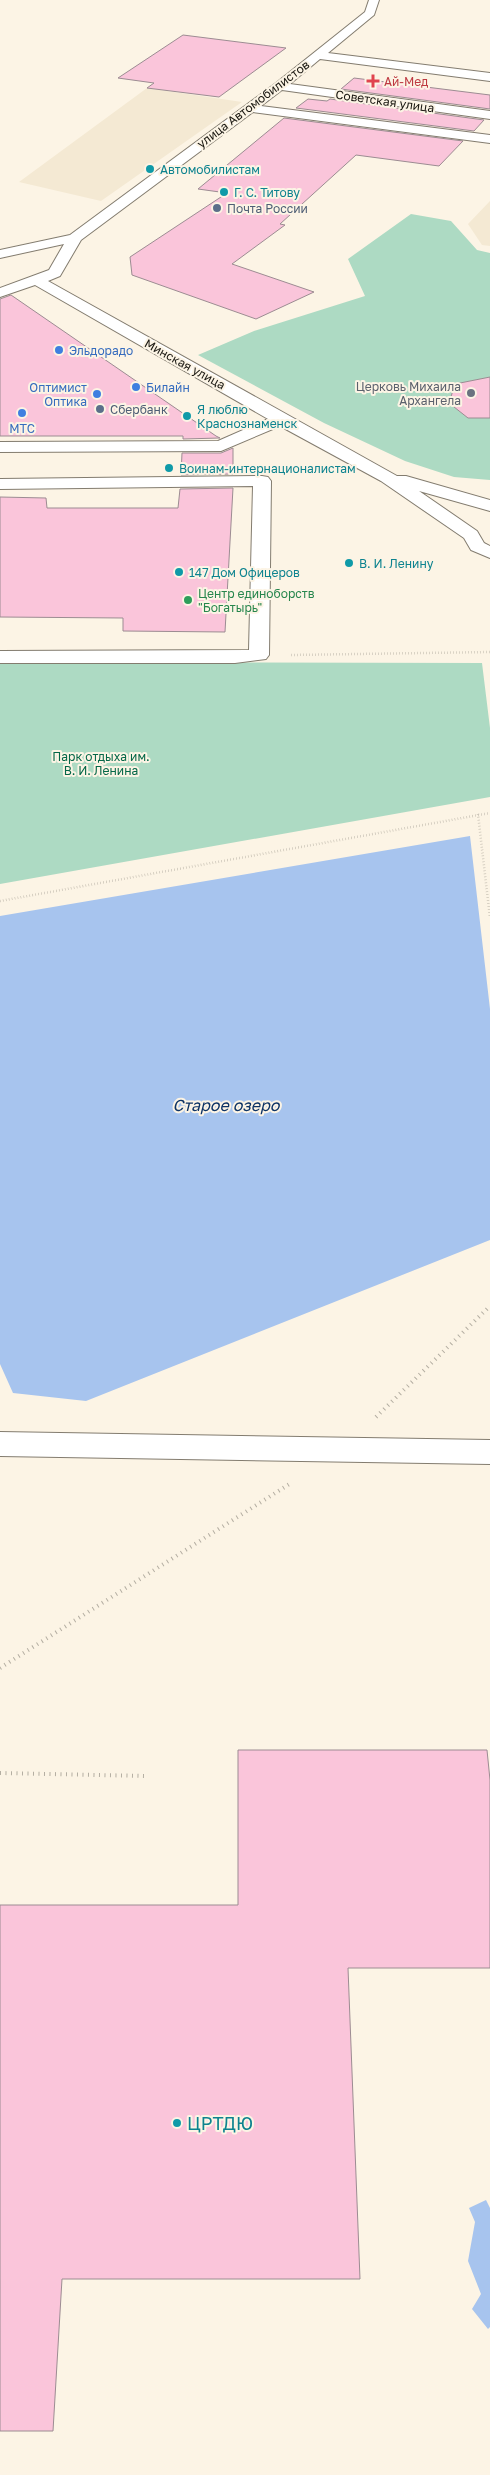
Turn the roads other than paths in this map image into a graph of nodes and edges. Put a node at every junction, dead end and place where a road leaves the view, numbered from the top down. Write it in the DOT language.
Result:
graph roads {
  1 [pos="374,0"];
  2 [pos="317,55"];
  3 [pos="490,77"];
  4 [pos="280,86"];
  5 [pos="250,108"];
  6 [pos="490,116"];
  7 [pos="490,139"];
  8 [pos="75,238"];
  9 [pos="2,253"];
  10 [pos="59,263"];
  11 [pos="36,280"];
  12 [pos="0,281"];
  13 [pos="0,293"];
  14 [pos="281,419"];
  15 [pos="0,447"];
  16 [pos="387,477"];
  17 [pos="0,484"];
  18 [pos="490,506"];
  19 [pos="490,515"];
  20 [pos="470,534"];
  21 [pos="490,553"];
  22 [pos="0,657"];
  23 [pos="0,1444"];
  24 [pos="490,1452"];
  1 -- 2 [label="street, улица Автомобилистов"];
  2 -- 3 [label="street"];
  2 -- 4 [label="street, улица Автомобилистов"];
  4 -- 5 [label="street, улица Автомобилистов"];
  4 -- 6 [label="street, Советская улица"];
  5 -- 7 [label="street"];
  5 -- 8 [label="street, улица Автомобилистов"];
  8 -- 9 [label="street"];
  8 -- 10 [label="street"];
  9 -- 10 [label="street"];
  10 -- 11 [label="street"];
  11 -- 12 [label="street"];
  11 -- 13 [label="street"];
  11 -- 14 [label="street, Минская улица"];
  14 -- 15 [label="street"];
  14 -- 16 [label="street, Минская улица"];
  16 -- 18 [label="street, Минская улица"];
  16 -- 20 [label="street, Минская улица"];
  17 -- 22 [label="street"];
  19 -- 20 [label="street"];
  20 -- 21 [label="street, Минская улица"];
  23 -- 24 [label="street"];
}
